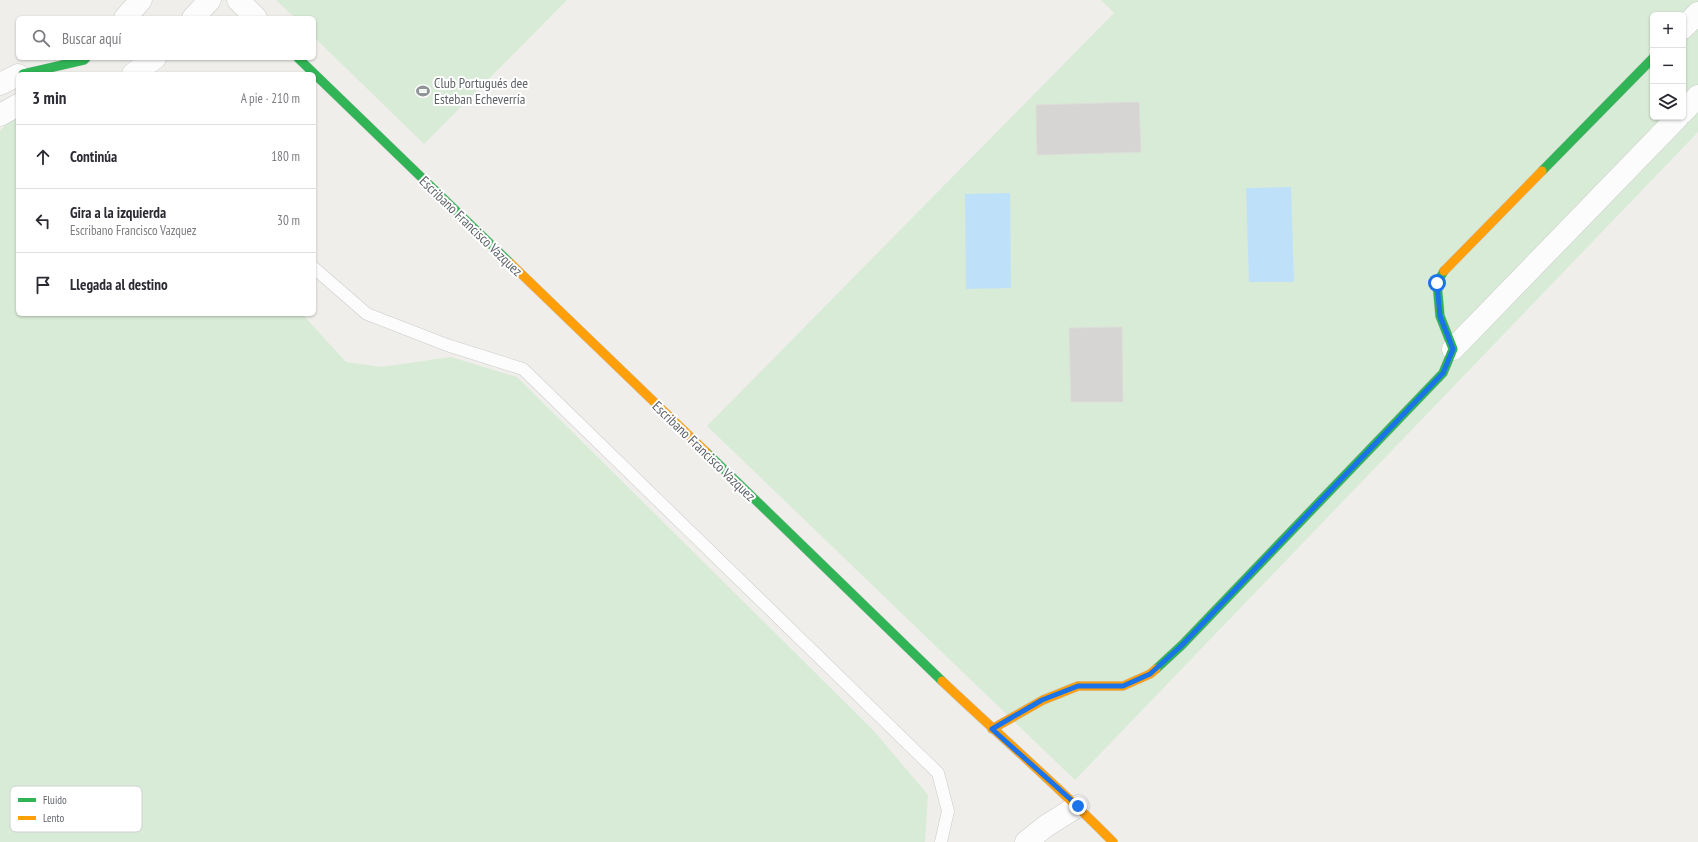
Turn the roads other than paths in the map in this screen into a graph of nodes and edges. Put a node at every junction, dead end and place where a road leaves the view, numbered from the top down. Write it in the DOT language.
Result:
graph roads {
  1 [pos="141,0"];
  2 [pos="210,0"];
  3 [pos="238,0"];
  4 [pos="1698,13"];
  5 [pos="127,16"];
  6 [pos="195,16"];
  7 [pos="254,16"];
  8 [pos="1686,25"];
  9 [pos="84,60"];
  10 [pos="152,60"];
  11 [pos="300,60"];
  12 [pos="1650,61"];
  13 [pos="32,72"];
  14 [pos="136,72"];
  15 [pos="312,72"];
  16 [pos="316,75"];
  17 [pos="16,76"];
  18 [pos="0,84"];
  19 [pos="1698,96"];
  20 [pos="16,106"];
  21 [pos="1686,109"];
  22 [pos="0,116"];
  23 [pos="1675,120"];
  24 [pos="316,270"];
  25 [pos="1453,349"];
  26 [pos="992,729"];
  27 [pos="1078,806"];
  28 [pos="941,842"];
  29 [pos="1026,842"];
  30 [pos="1113,842"];
  1 -- 5 [label="street"];
  2 -- 6 [label="street"];
  3 -- 7 [label="street"];
  4 -- 8 [label="street"];
  9 -- 13 [label="street"];
  10 -- 14 [label="street"];
  11 -- 15 [label="street, Escribano Francisco Vazquez"];
  12 -- 25 [label="street"];
  16 -- 26 [label="street, Escribano Francisco Vazquez"];
  17 -- 18 [label="street"];
  19 -- 21 [label="street"];
  20 -- 22 [label="street"];
  23 -- 25 [label="street"];
  24 -- 28 [label="lane"];
  25 -- 26 [label="street"];
  26 -- 27 [label="street, Escribano Francisco Vazquez"];
  27 -- 29 [label="street"];
  27 -- 30 [label="street, Escribano Francisco Vazquez"];
}
